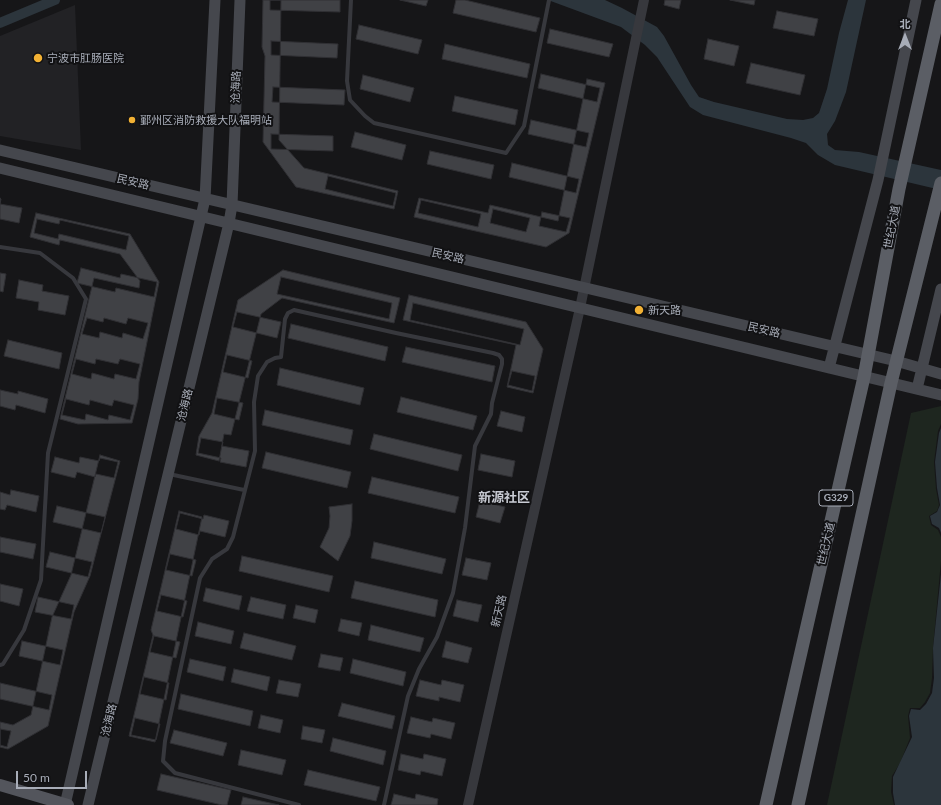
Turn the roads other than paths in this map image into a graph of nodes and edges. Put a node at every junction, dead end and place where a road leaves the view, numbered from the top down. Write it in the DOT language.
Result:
graph roads {
  1 [pos="216,0"];
  2 [pos="240,0"];
  3 [pos="351,0"];
  4 [pos="549,0"];
  5 [pos="644,0"];
  6 [pos="916,0"];
  7 [pos="941,4"];
  8 [pos="0,150"];
  9 [pos="0,168"];
  10 [pos="940,189"];
  11 [pos="205,199"];
  12 [pos="232,205"];
  13 [pos="201,217"];
  14 [pos="228,224"];
  15 [pos="0,247"];
  16 [pos="584,288"];
  17 [pos="941,289"];
  18 [pos="580,308"];
  19 [pos="835,347"];
  20 [pos="868,355"];
  21 [pos="896,361"];
  22 [pos="829,368"];
  23 [pos="922,368"];
  24 [pos="938,373"];
  25 [pos="864,377"];
  26 [pos="891,383"];
  27 [pos="917,389"];
  28 [pos="941,395"];
  29 [pos="168,474"];
  30 [pos="244,490"];
  31 [pos="0,665"];
  32 [pos="0,785"];
  33 [pos="66,805"];
  34 [pos="88,805"];
  35 [pos="299,805"];
  36 [pos="384,805"];
  37 [pos="468,805"];
  38 [pos="766,805"];
  39 [pos="798,805"];
  1 -- 11 [label="main road, 沧海路"];
  2 -- 12 [label="main road, 沧海路"];
  3 -- 4 [label="lane"];
  5 -- 16 [label="street, 新天路"];
  6 -- 19 [label="main road"];
  7 -- 20 [label="highway, 世纪大道 / G329"];
  8 -- 11 [label="main road, 民安路"];
  9 -- 13 [label="main road, 民安路"];
  10 -- 21 [label="highway, G329"];
  11 -- 12 [label="main road, 民安路"];
  11 -- 13 [label="main road, 沧海路"];
  12 -- 14 [label="main road, 沧海路"];
  12 -- 16 [label="main road, 民安路"];
  13 -- 14 [label="main road, 民安路"];
  13 -- 33 [label="main road, 沧海路"];
  14 -- 18 [label="main road, 民安路"];
  14 -- 29 [label="main road, 沧海路"];
  15 -- 31 [label="lane"];
  16 -- 18 [label="street, 新天路"];
  16 -- 19 [label="main road, 民安路"];
  17 -- 23 [label="main road"];
  18 -- 22 [label="main road, 民安路"];
  18 -- 37 [label="street, 新天路"];
  19 -- 20 [label="main road, 民安路"];
  19 -- 22 [label="main road"];
  20 -- 21 [label="main road, 民安路"];
  20 -- 25 [label="highway, 世纪大道 / G329"];
  21 -- 23 [label="main road, 民安路"];
  21 -- 26 [label="highway, G329"];
  22 -- 25 [label="main road, 民安路"];
  23 -- 24 [label="main road, 民安路"];
  23 -- 27 [label="main road"];
  25 -- 26 [label="main road, 民安路"];
  25 -- 38 [label="highway, 世纪大道 / G329"];
  26 -- 27 [label="main road, 民安路"];
  26 -- 39 [label="highway, G329"];
  27 -- 28 [label="main road, 民安路"];
  29 -- 30 [label="lane"];
  29 -- 34 [label="main road, 沧海路"];
  30 -- 35 [label="lane"];
  30 -- 36 [label="lane"];
  32 -- 33 [label="main road"];
}
